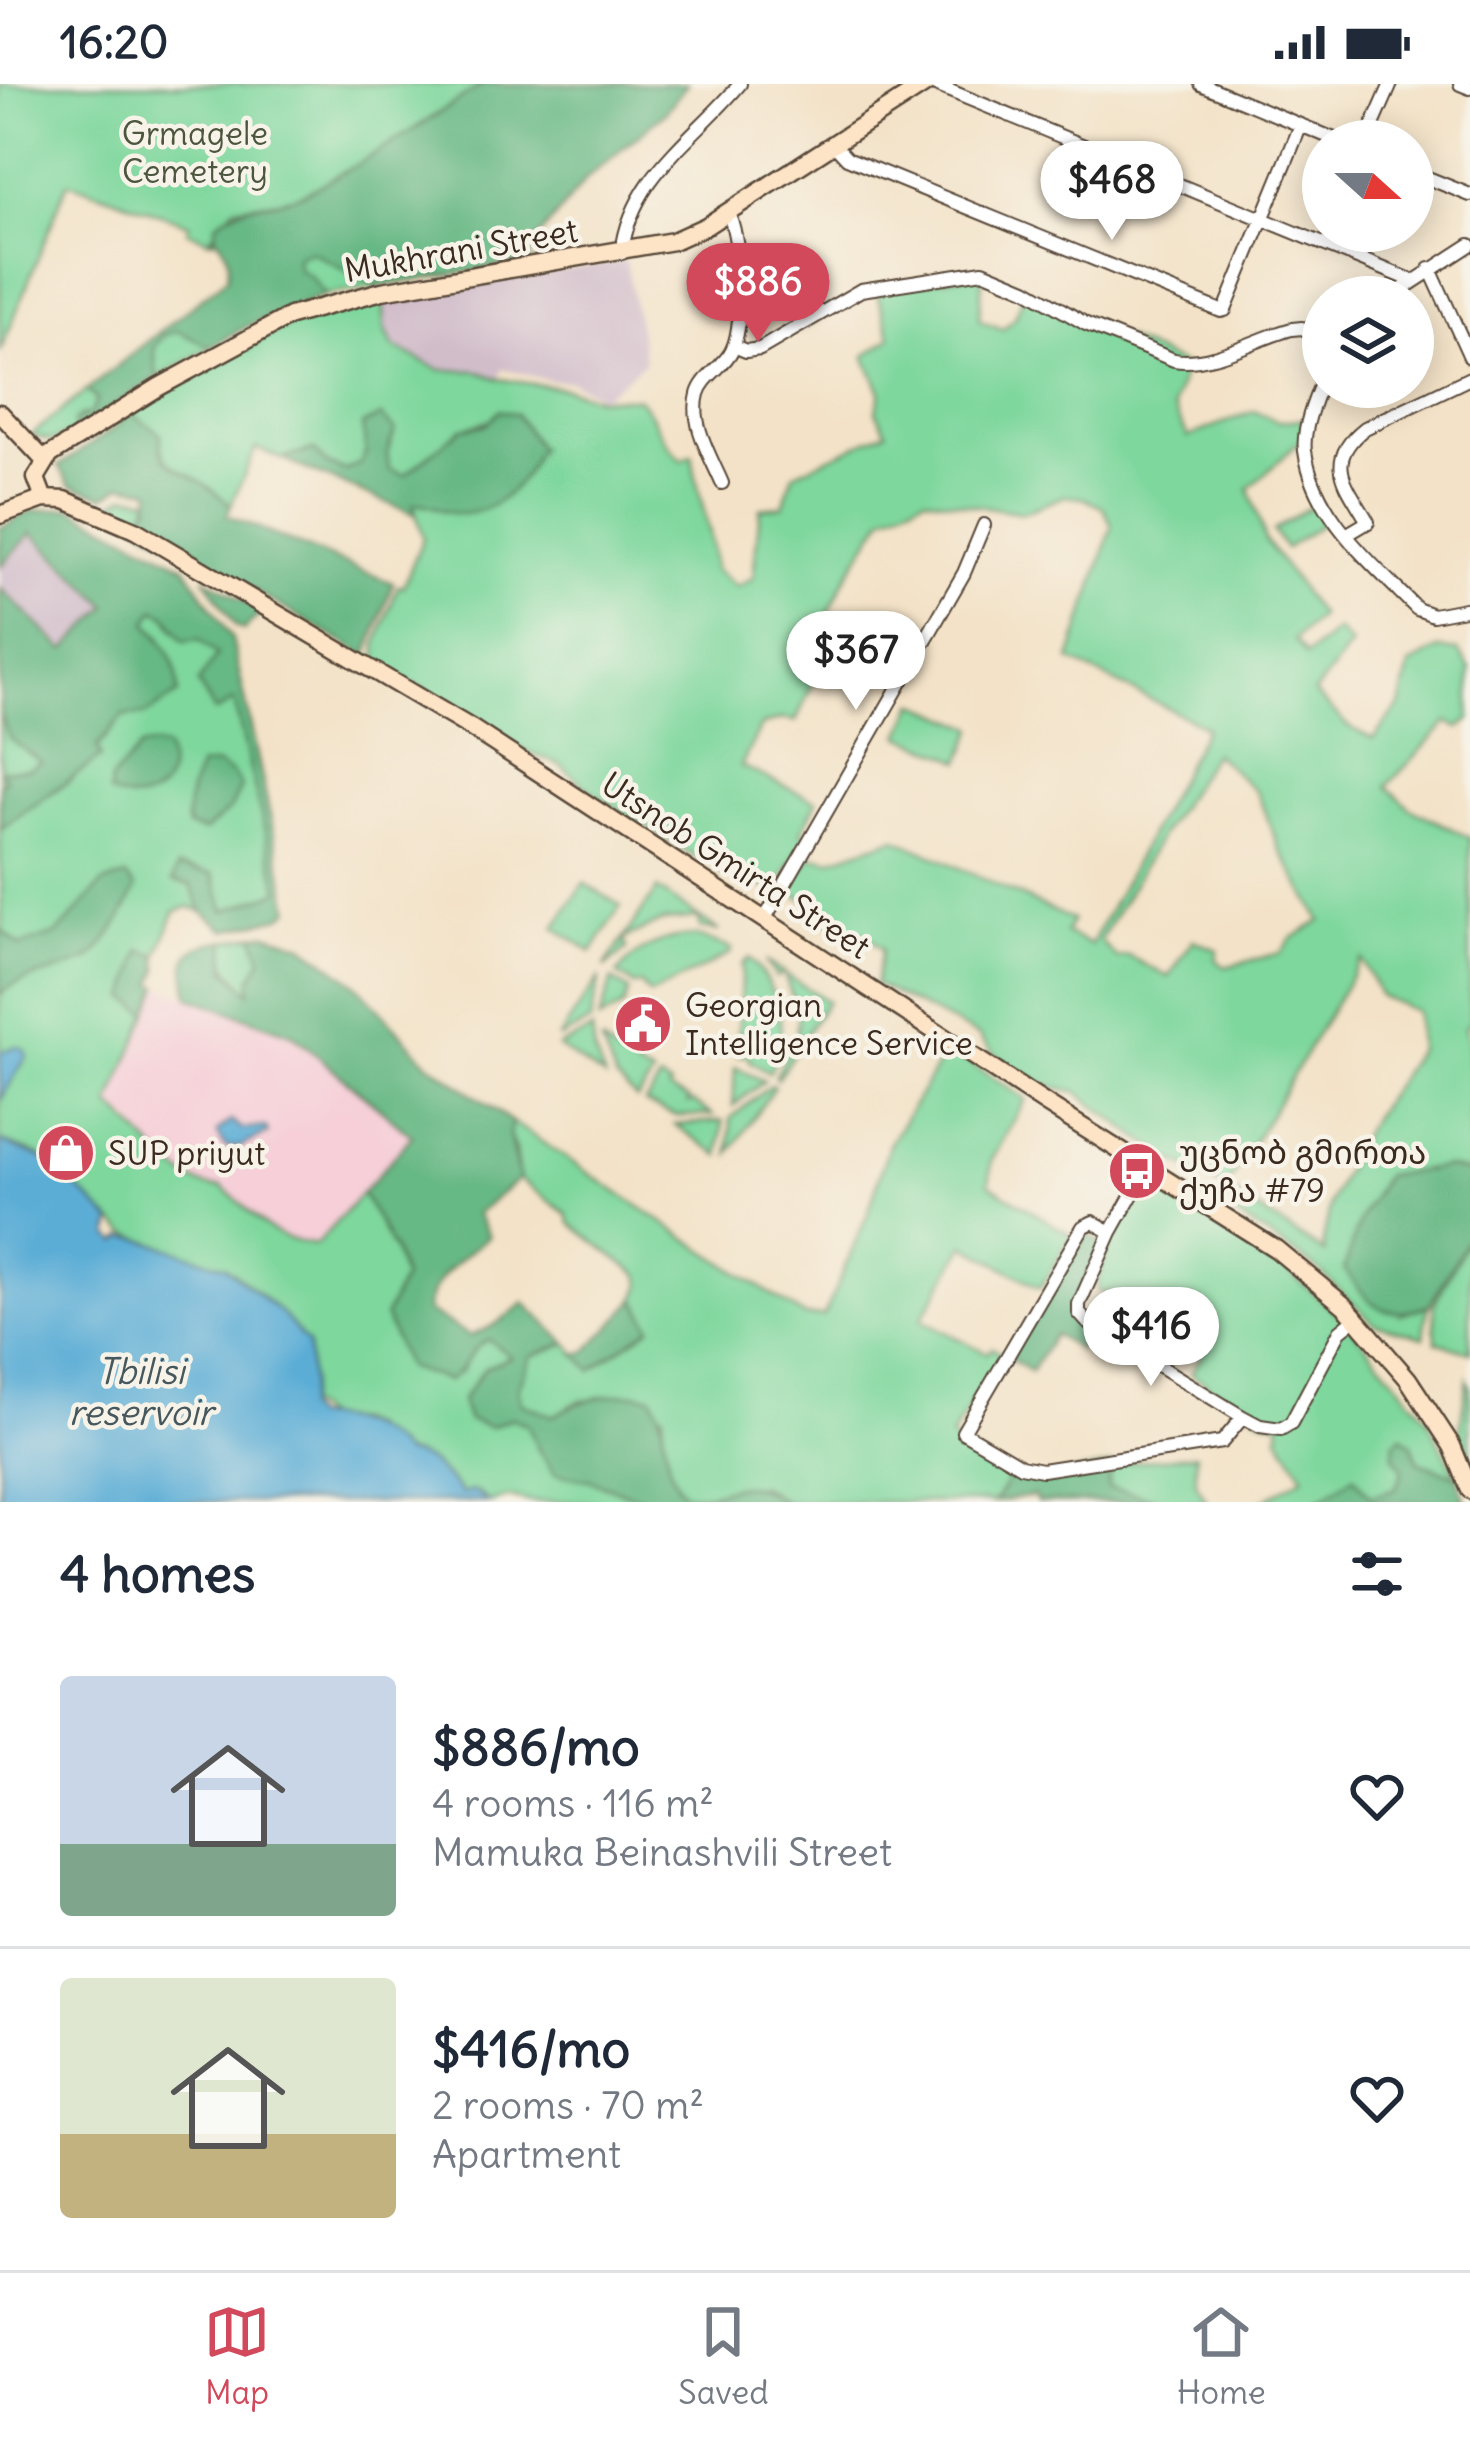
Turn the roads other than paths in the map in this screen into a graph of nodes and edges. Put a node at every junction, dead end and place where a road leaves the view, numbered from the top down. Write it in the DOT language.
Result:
graph roads {
  1 [pos="740,84"];
  2 [pos="929,84"];
  3 [pos="1202,84"];
  4 [pos="1391,84"];
  5 [pos="1460,84"];
  6 [pos="1470,88"];
  7 [pos="1375,120"];
  8 [pos="1301,125"];
  9 [pos="835,145"];
  10 [pos="1434,180"];
  11 [pos="1470,195"];
  12 [pos="728,212"];
  13 [pos="1262,221"];
  14 [pos="1470,245"];
  15 [pos="622,253"];
  16 [pos="1430,269"];
  17 [pos="1401,276"];
  18 [pos="1418,276"];
  19 [pos="1302,328"];
  20 [pos="734,346"];
  21 [pos="1470,356"];
  22 [pos="1470,378"];
  23 [pos="1316,408"];
  24 [pos="0,413"];
  25 [pos="45,460"];
  26 [pos="722,483"];
  27 [pos="44,499"];
  28 [pos="0,515"];
  29 [pos="984,525"];
  30 [pos="1346,536"];
  31 [pos="1470,608"];
  32 [pos="764,920"];
  33 [pos="1147,1168"];
  34 [pos="1111,1232"];
  35 [pos="1356,1318"];
  36 [pos="1243,1417"];
  37 [pos="1470,1490"];
  1 -- 15 [label="street"];
  2 -- 9 [label="main road, Mukhrani Street"];
  2 -- 13 [label="street"];
  3 -- 8 [label="street"];
  4 -- 7 [label="street"];
  5 -- 6 [label="street"];
  8 -- 13 [label="street"];
  9 -- 12 [label="main road, Mukhrani Street"];
  9 -- 13 [label="street"];
  10 -- 11 [label="street"];
  12 -- 15 [label="main road, Mukhrani Street"];
  12 -- 20 [label="street"];
  13 -- 17 [label="street"];
  14 -- 16 [label="street"];
  15 -- 25 [label="main road, Mukhrani Street"];
  16 -- 18 [label="street"];
  16 -- 21 [label="street"];
  19 -- 20 [label="street"];
  20 -- 26 [label="street"];
  22 -- 30 [label="street"];
  23 -- 30 [label="street"];
  24 -- 25 [label="main road"];
  25 -- 27 [label="main road"];
  27 -- 28 [label="main road"];
  27 -- 32 [label="main road, Utsnob Gmirta Street"];
  29 -- 32 [label="street"];
  30 -- 31 [label="street"];
  32 -- 33 [label="main road, Utsnob Gmirta Street"];
  33 -- 34 [label="street"];
  33 -- 35 [label="main road, Utsnob Gmirta Street"];
  34 -- 36 [label="street"];
  34 -- 36 [label="street"];
  35 -- 36 [label="street"];
  35 -- 37 [label="main road, Utsnob Gmirta Street"];
}
